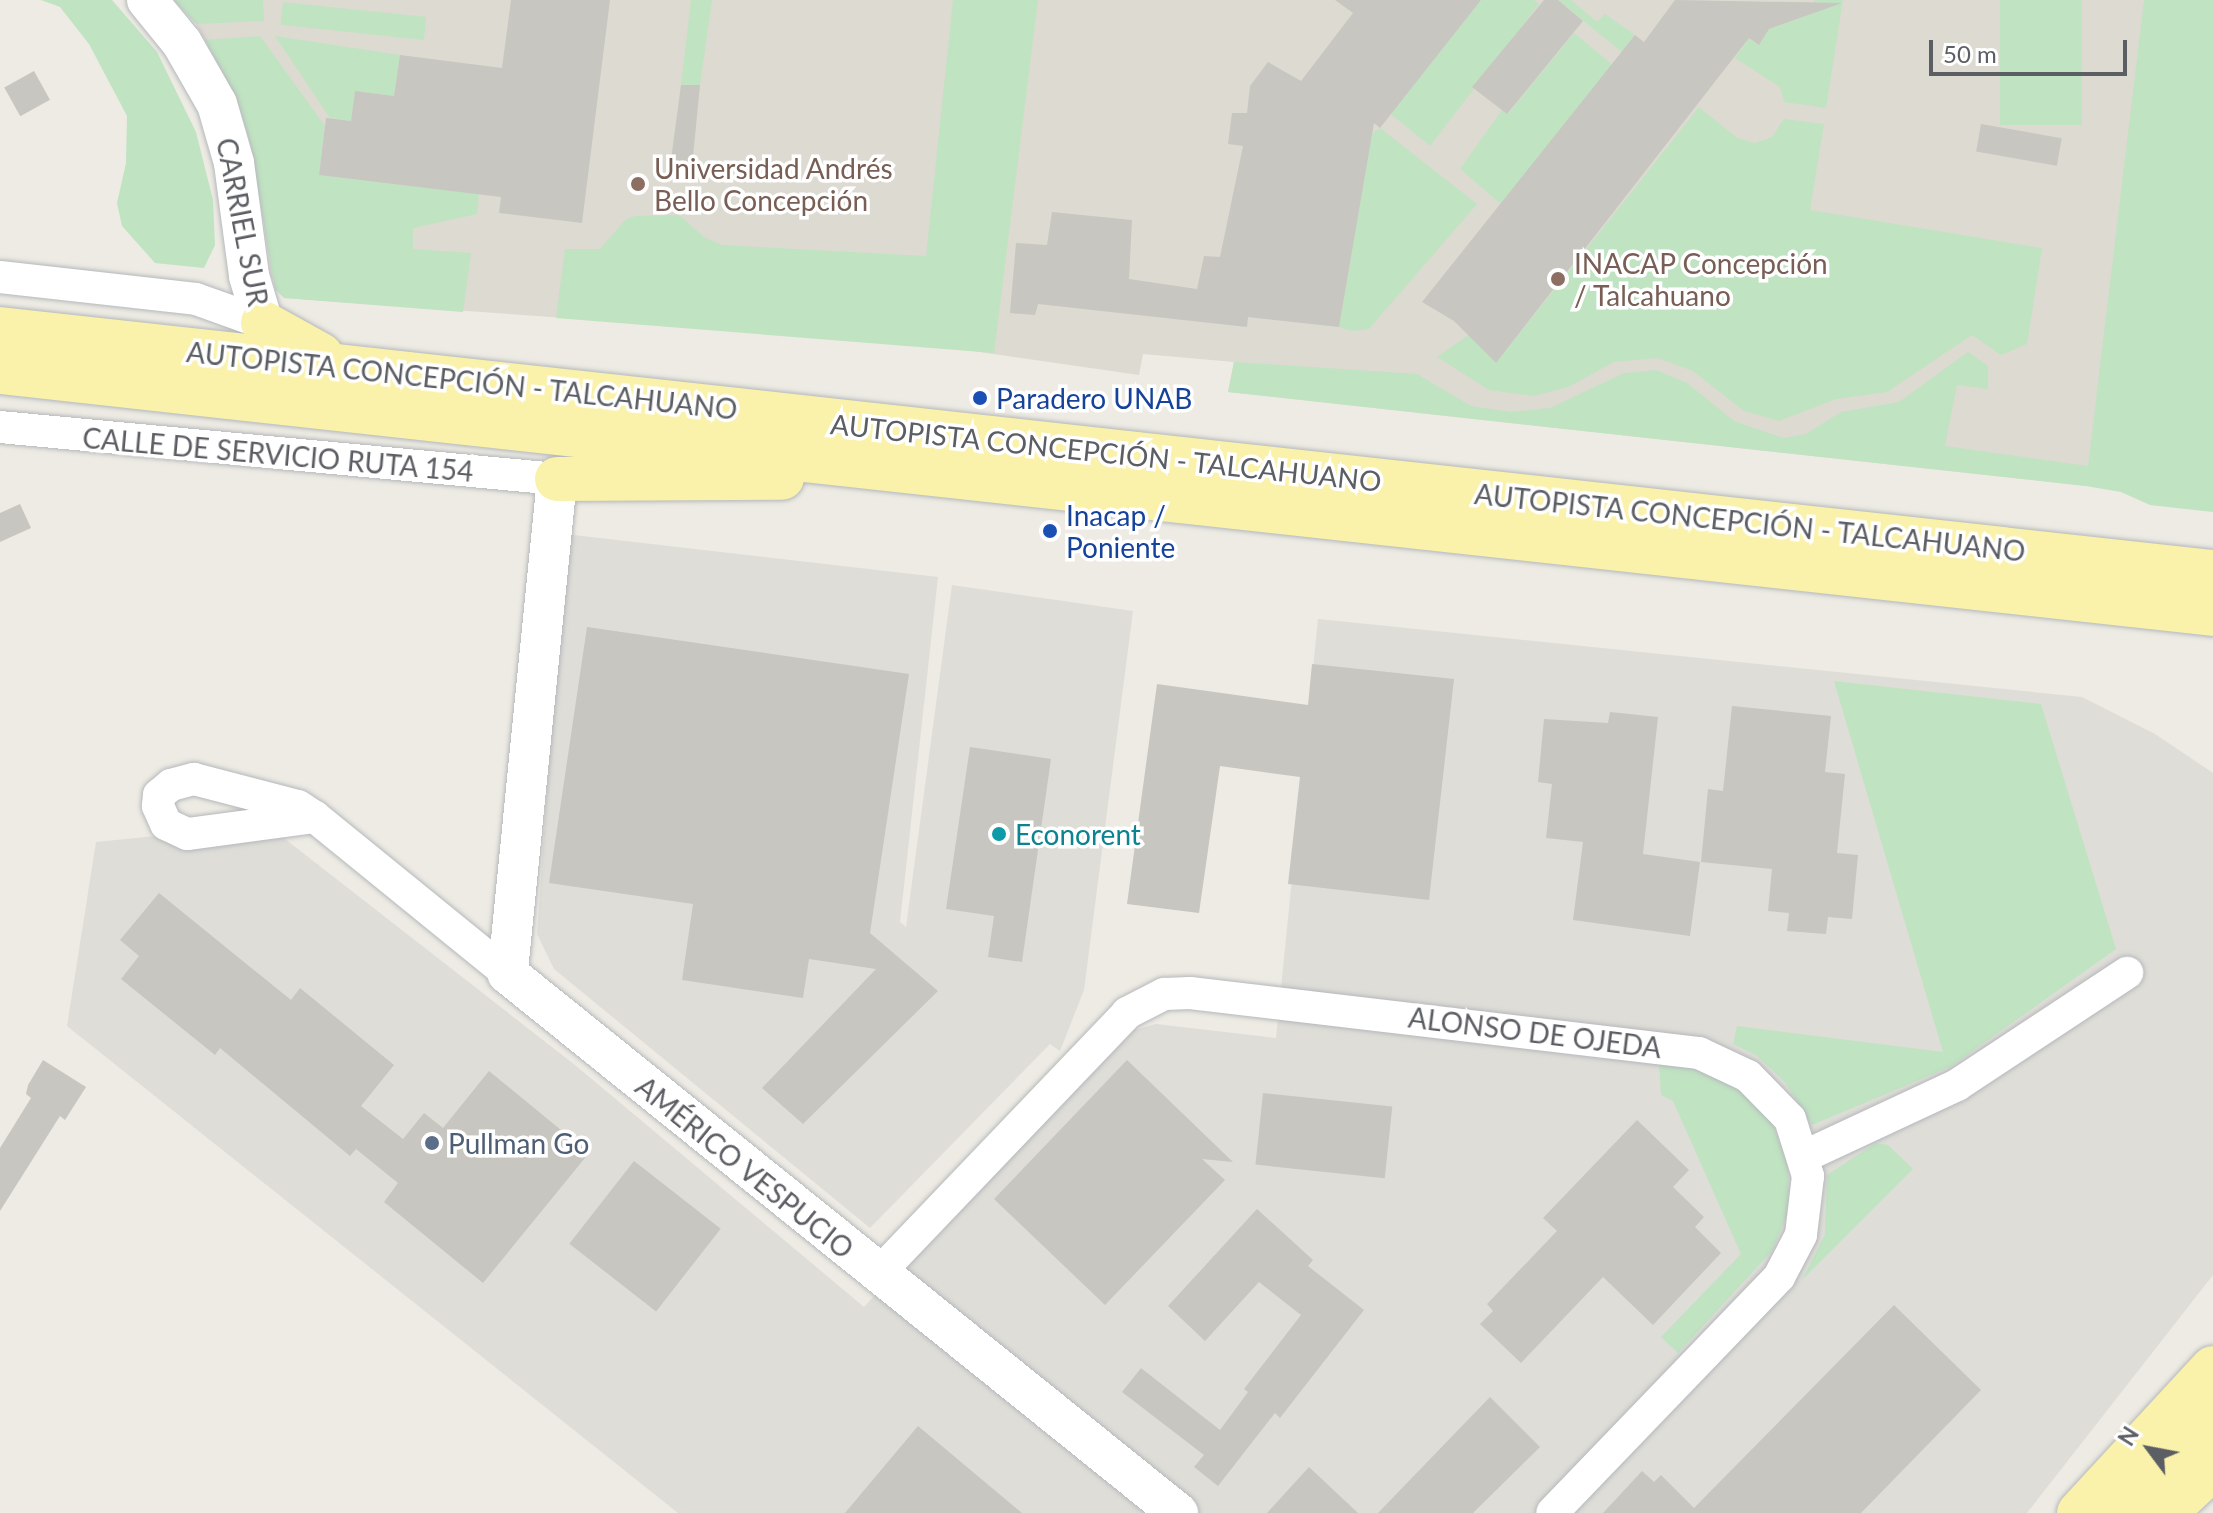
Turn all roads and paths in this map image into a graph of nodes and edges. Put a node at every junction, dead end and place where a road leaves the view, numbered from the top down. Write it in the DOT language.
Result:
graph roads {
  1 [pos="147,0"];
  2 [pos="0,277"];
  3 [pos="263,323"];
  4 [pos="0,329"];
  5 [pos="341,366"];
  6 [pos="0,372"];
  7 [pos="0,427"];
  8 [pos="884,469"];
  9 [pos="557,479"];
  10 [pos="2213,572"];
  11 [pos="2118,603"];
  12 [pos="2213,614"];
  13 [pos="2213,642"];
  14 [pos="315,817"];
  15 [pos="2127,973"];
  16 [pos="508,974"];
  17 [pos="1805,1156"];
  18 [pos="878,1274"];
  19 [pos="2213,1368"];
  20 [pos="2213,1419"];
  21 [pos="2213,1468"];
  22 [pos="1178,1513"];
  23 [pos="1552,1513"];
  24 [pos="2079,1513"];
  25 [pos="2129,1513"];
  26 [pos="2165,1513"];
  1 -- 3 [label="street, CARRIEL SUR"];
  2 -- 3 [label="street"];
  3 -- 5 [label="main road"];
  4 -- 5 [label="main road, AUTOPISTA CONCEPCIÓN - TALCAHUANO"];
  5 -- 10 [label="main road, AUTOPISTA CONCEPCIÓN - TALCAHUANO"];
  6 -- 8 [label="main road, AUTOPISTA CONCEPCIÓN - TALCAHUANO"];
  7 -- 9 [label="street, CALLE DE SERVICIO RUTA 154"];
  8 -- 9 [label="main road"];
  8 -- 11 [label="main road, AUTOPISTA CONCEPCIÓN - TALCAHUANO"];
  9 -- 16 [label="street"];
  11 -- 12 [label="main road, AUTOPISTA CONCEPCIÓN - TALCAHUANO"];
  11 -- 13 [label="main road"];
  14 -- 16 [label="street, AMÉRICO VESPUCIO"];
  15 -- 17 [label="street"];
  16 -- 18 [label="street, AMÉRICO VESPUCIO"];
  17 -- 18 [label="street, ALONSO DE OJEDA"];
  17 -- 23 [label="street, ALONSO DE OJEDA"];
  18 -- 22 [label="street, AMÉRICO VESPUCIO"];
  19 -- 24 [label="main road"];
  20 -- 25 [label="main road"];
  21 -- 26 [label="main road"];
}
